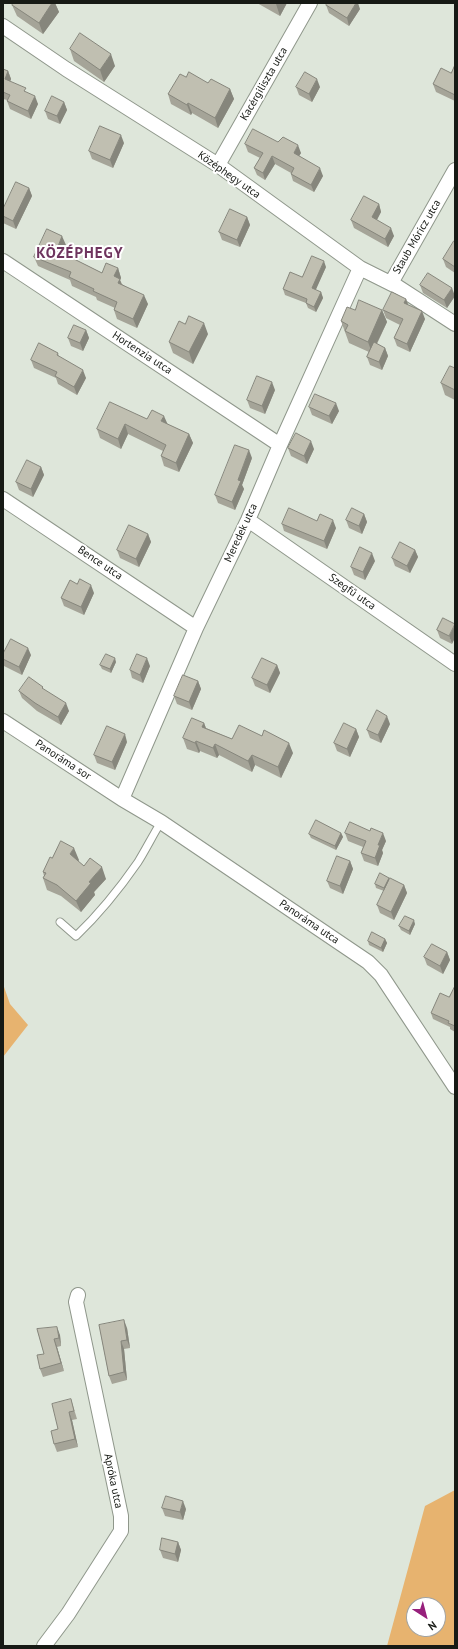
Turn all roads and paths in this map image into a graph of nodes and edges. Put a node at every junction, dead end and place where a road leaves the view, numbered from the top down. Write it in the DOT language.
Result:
graph roads {
  1 [pos="310,3"];
  2 [pos="3,26"];
  3 [pos="218,165"];
  4 [pos="455,170"];
  5 [pos="3,261"];
  6 [pos="360,268"];
  7 [pos="390,283"];
  8 [pos="455,324"];
  9 [pos="280,445"];
  10 [pos="3,499"];
  11 [pos="248,520"];
  12 [pos="196,628"];
  13 [pos="455,664"];
  14 [pos="3,721"];
  15 [pos="122,799"];
  16 [pos="161,822"];
  17 [pos="60,922"];
  18 [pos="455,1086"];
  19 [pos="78,1295"];
  20 [pos="44,1646"];
  1 -- 3 [label="street, Kacérgiliszta utca"];
  2 -- 3 [label="street, Középhegy utca"];
  3 -- 6 [label="street, Középhegy utca"];
  4 -- 7 [label="street, Staub Móricz utca"];
  5 -- 9 [label="street, Hortenzia utca"];
  6 -- 7 [label="street, Középhegy utca"];
  6 -- 9 [label="street, Meredek utca"];
  7 -- 8 [label="street, Középhegy utca"];
  9 -- 11 [label="street, Meredek utca"];
  10 -- 12 [label="street, Bence utca"];
  11 -- 12 [label="street, Meredek utca"];
  11 -- 13 [label="street, Szegfű utca"];
  12 -- 15 [label="street, Meredek utca"];
  14 -- 15 [label="street, Panoráma sor"];
  15 -- 16 [label="street, Panoráma utca"];
  16 -- 17 [label="lane"];
  16 -- 18 [label="street, Panoráma utca"];
  19 -- 20 [label="street, Apróka utca"];
}
